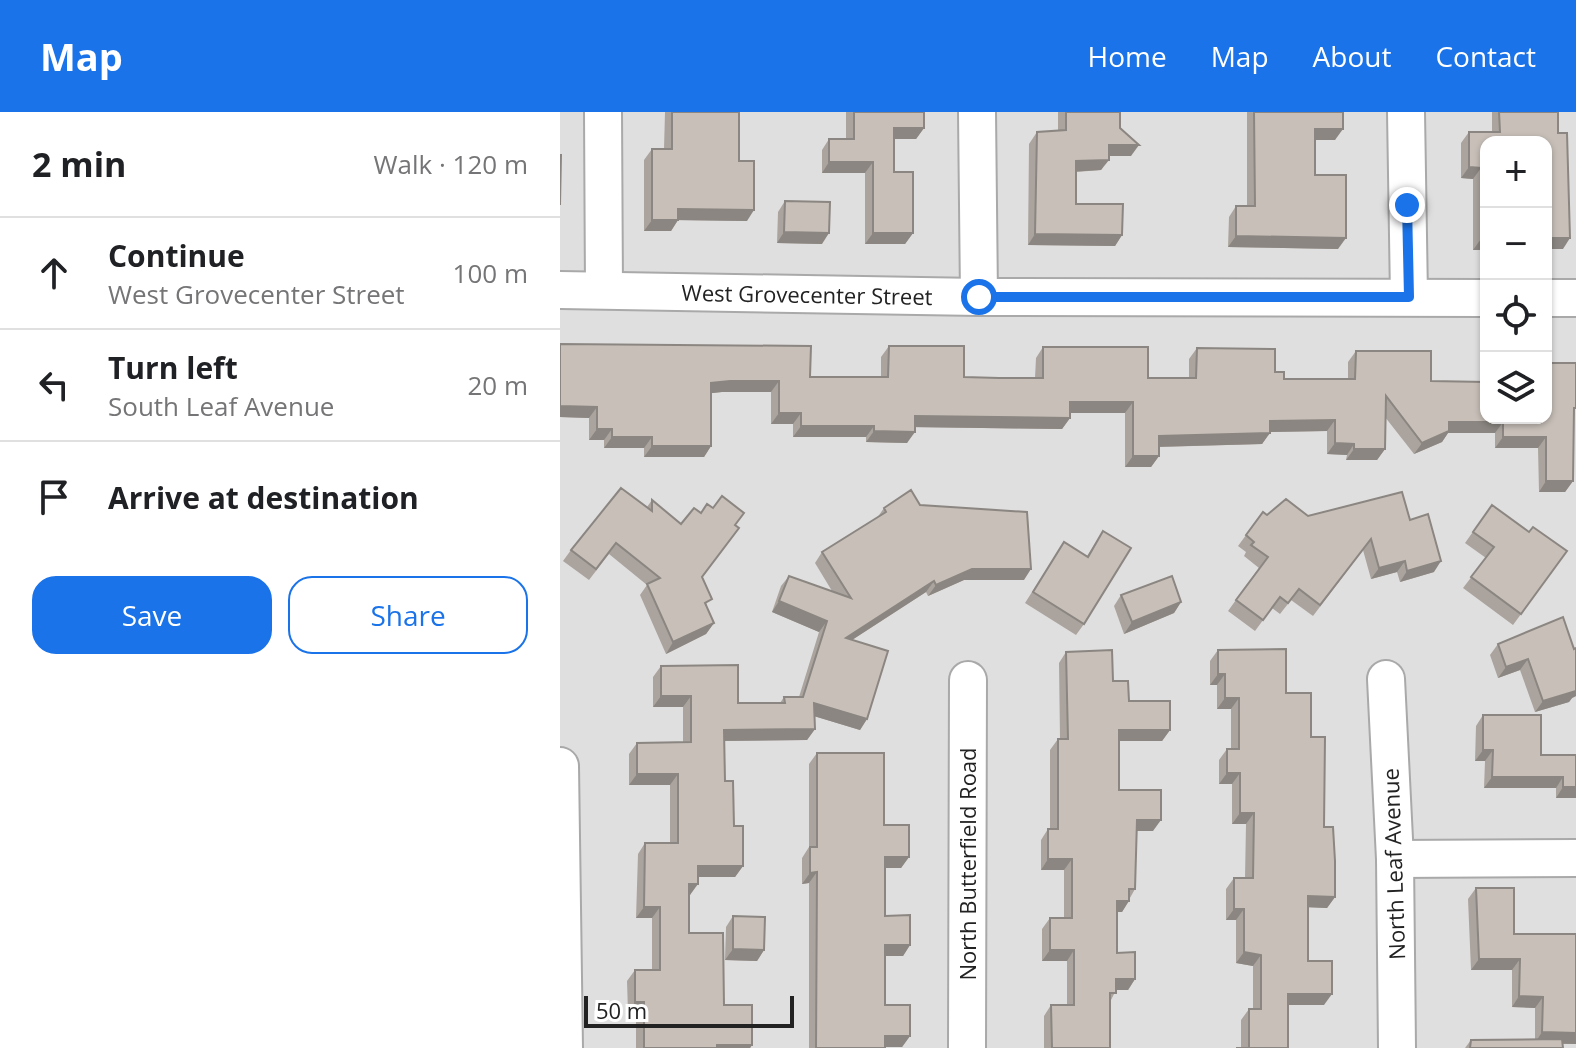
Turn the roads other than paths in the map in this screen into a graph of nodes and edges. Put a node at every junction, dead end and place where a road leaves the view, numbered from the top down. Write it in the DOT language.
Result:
graph roads {
  1 [pos="603,112"];
  2 [pos="977,112"];
  3 [pos="1406,112"];
  4 [pos="560,290"];
  5 [pos="604,290"];
  6 [pos="979,297"];
  7 [pos="1409,297"];
  8 [pos="1480,298"];
  9 [pos="1552,298"];
  10 [pos="1576,298"];
  11 [pos="1386,679"];
  12 [pos="968,680"];
  13 [pos="560,766"];
  14 [pos="1576,858"];
  15 [pos="1395,859"];
  16 [pos="564,1048"];
  17 [pos="967,1048"];
  18 [pos="1397,1048"];
  1 -- 5 [label="street"];
  2 -- 6 [label="street"];
  3 -- 7 [label="street"];
  4 -- 5 [label="street, West Grovecenter Street"];
  5 -- 6 [label="street, West Grovecenter Street"];
  6 -- 7 [label="street, West Grovecenter Street"];
  7 -- 8 [label="street, West Grovecenter Street"];
  9 -- 10 [label="street"];
  11 -- 15 [label="street, North Leaf Avenue"];
  12 -- 17 [label="street, North Butterfield Road"];
  13 -- 16 [label="street"];
  14 -- 15 [label="street"];
  15 -- 18 [label="street, North Leaf Avenue"];
}
